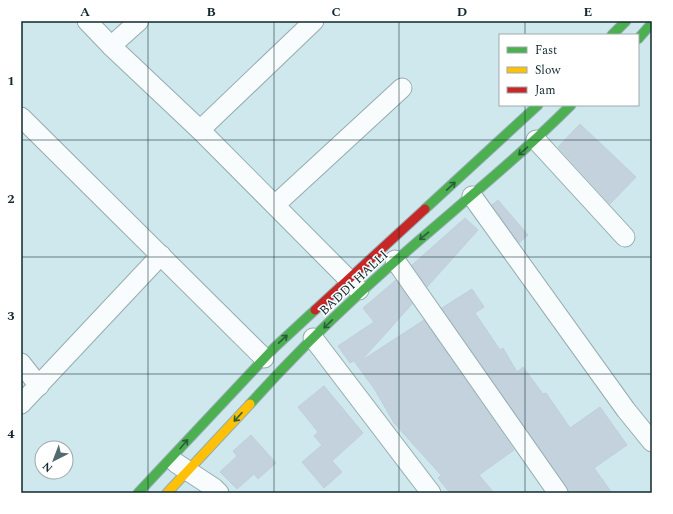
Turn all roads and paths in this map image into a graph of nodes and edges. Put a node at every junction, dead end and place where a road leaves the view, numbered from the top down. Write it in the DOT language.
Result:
graph roads {
  1 [pos="88,21"];
  2 [pos="139,21"];
  3 [pos="314,21"];
  4 [pos="626,21"];
  5 [pos="652,23"];
  6 [pos="613,34"];
  7 [pos="639,38"];
  8 [pos="111,46"];
  9 [pos="402,88"];
  10 [pos="537,106"];
  11 [pos="570,106"];
  12 [pos="21,117"];
  13 [pos="200,130"];
  14 [pos="536,140"];
  15 [pos="472,196"];
  16 [pos="275,205"];
  17 [pos="624,237"];
  18 [pos="161,255"];
  19 [pos="395,260"];
  20 [pos="354,285"];
  21 [pos="313,338"];
  22 [pos="264,358"];
  23 [pos="21,363"];
  24 [pos="39,386"];
  25 [pos="21,404"];
  26 [pos="652,442"];
  27 [pos="170,460"];
  28 [pos="189,471"];
  29 [pos="138,493"];
  30 [pos="167,493"];
  31 [pos="219,493"];
  32 [pos="431,493"];
  33 [pos="558,493"];
  1 -- 8 [label="street"];
  2 -- 8 [label="street"];
  3 -- 13 [label="street"];
  4 -- 6 [label="street"];
  5 -- 7 [label="street"];
  8 -- 13 [label="street"];
  9 -- 16 [label="street"];
  20 -- 10 [label="street, one-way"];
  11 -- 14 [label="street, BADDI HALLI"];
  12 -- 18 [label="street"];
  13 -- 16 [label="street"];
  14 -- 15 [label="street, BADDI HALLI, one-way"];
  14 -- 17 [label="street"];
  15 -- 19 [label="street, BADDI HALLI, one-way"];
  15 -- 26 [label="street"];
  16 -- 20 [label="street"];
  18 -- 22 [label="street"];
  18 -- 24 [label="street"];
  19 -- 20 [label="street, BADDI HALLI"];
  19 -- 33 [label="street"];
  20 -- 21 [label="street, BADDI HALLI, one-way"];
  22 -- 20 [label="street, one-way"];
  21 -- 28 [label="street, BADDI HALLI, one-way"];
  21 -- 32 [label="street"];
  27 -- 22 [label="street, one-way"];
  23 -- 24 [label="street"];
  24 -- 25 [label="street"];
  27 -- 28 [label="street"];
  27 -- 29 [label="street"];
  28 -- 30 [label="street, BADDI HALLI"];
  28 -- 31 [label="street"];
}
